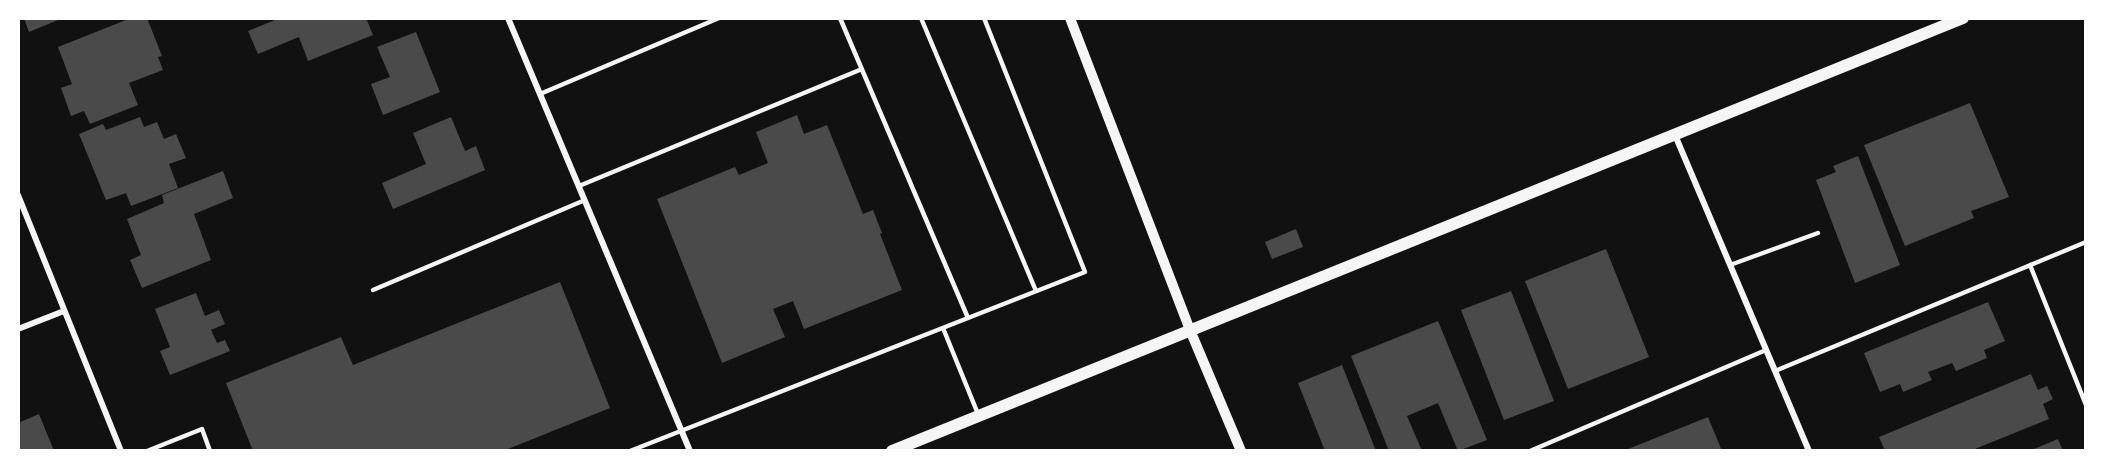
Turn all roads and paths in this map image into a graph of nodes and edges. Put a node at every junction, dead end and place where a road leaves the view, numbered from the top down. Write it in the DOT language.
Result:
graph roads {
  1 [pos="508,18"];
  2 [pos="719,18"];
  3 [pos="840,18"];
  4 [pos="921,18"];
  5 [pos="984,18"];
  6 [pos="1070,18"];
  7 [pos="1963,18"];
  8 [pos="862,69"];
  9 [pos="540,94"];
  10 [pos="1675,134"];
  11 [pos="579,186"];
  12 [pos="18,195"];
  13 [pos="585,200"];
  14 [pos="1818,232"];
  15 [pos="2086,242"];
  16 [pos="1730,265"];
  17 [pos="2030,265"];
  18 [pos="373,290"];
  19 [pos="1036,291"];
  20 [pos="64,311"];
  21 [pos="968,318"];
  22 [pos="943,328"];
  23 [pos="18,329"];
  24 [pos="1190,330"];
  25 [pos="1766,350"];
  26 [pos="1775,371"];
  27 [pos="2086,405"];
  28 [pos="979,416"];
  29 [pos="682,430"];
  30 [pos="121,451"];
  31 [pos="147,451"];
  32 [pos="210,451"];
  33 [pos="630,451"];
  34 [pos="690,451"];
  35 [pos="892,451"];
  36 [pos="1241,451"];
  37 [pos="1530,451"];
  38 [pos="1809,451"];
  1 -- 9 [label="street"];
  2 -- 9 [label="lane"];
  3 -- 8 [label="lane"];
  4 -- 19 [label="lane"];
  5 -- 19 [label="lane"];
  6 -- 24 [label="street"];
  7 -- 10 [label="main road"];
  8 -- 11 [label="lane"];
  8 -- 21 [label="lane"];
  9 -- 11 [label="street"];
  10 -- 16 [label="street"];
  10 -- 24 [label="main road"];
  11 -- 13 [label="street"];
  12 -- 20 [label="street"];
  13 -- 18 [label="lane"];
  13 -- 29 [label="street"];
  14 -- 16 [label="lane"];
  15 -- 17 [label="lane"];
  16 -- 25 [label="street"];
  17 -- 26 [label="lane"];
  17 -- 27 [label="lane"];
  19 -- 21 [label="lane"];
  20 -- 23 [label="street"];
  20 -- 30 [label="street"];
  21 -- 22 [label="lane"];
  22 -- 28 [label="lane"];
  22 -- 29 [label="lane"];
  24 -- 28 [label="main road"];
  24 -- 36 [label="street"];
  25 -- 26 [label="street"];
  25 -- 37 [label="lane"];
  26 -- 38 [label="street"];
  28 -- 35 [label="main road"];
  29 -- 33 [label="lane"];
  29 -- 34 [label="street"];
  31 -- 32 [label="lane"];
}
